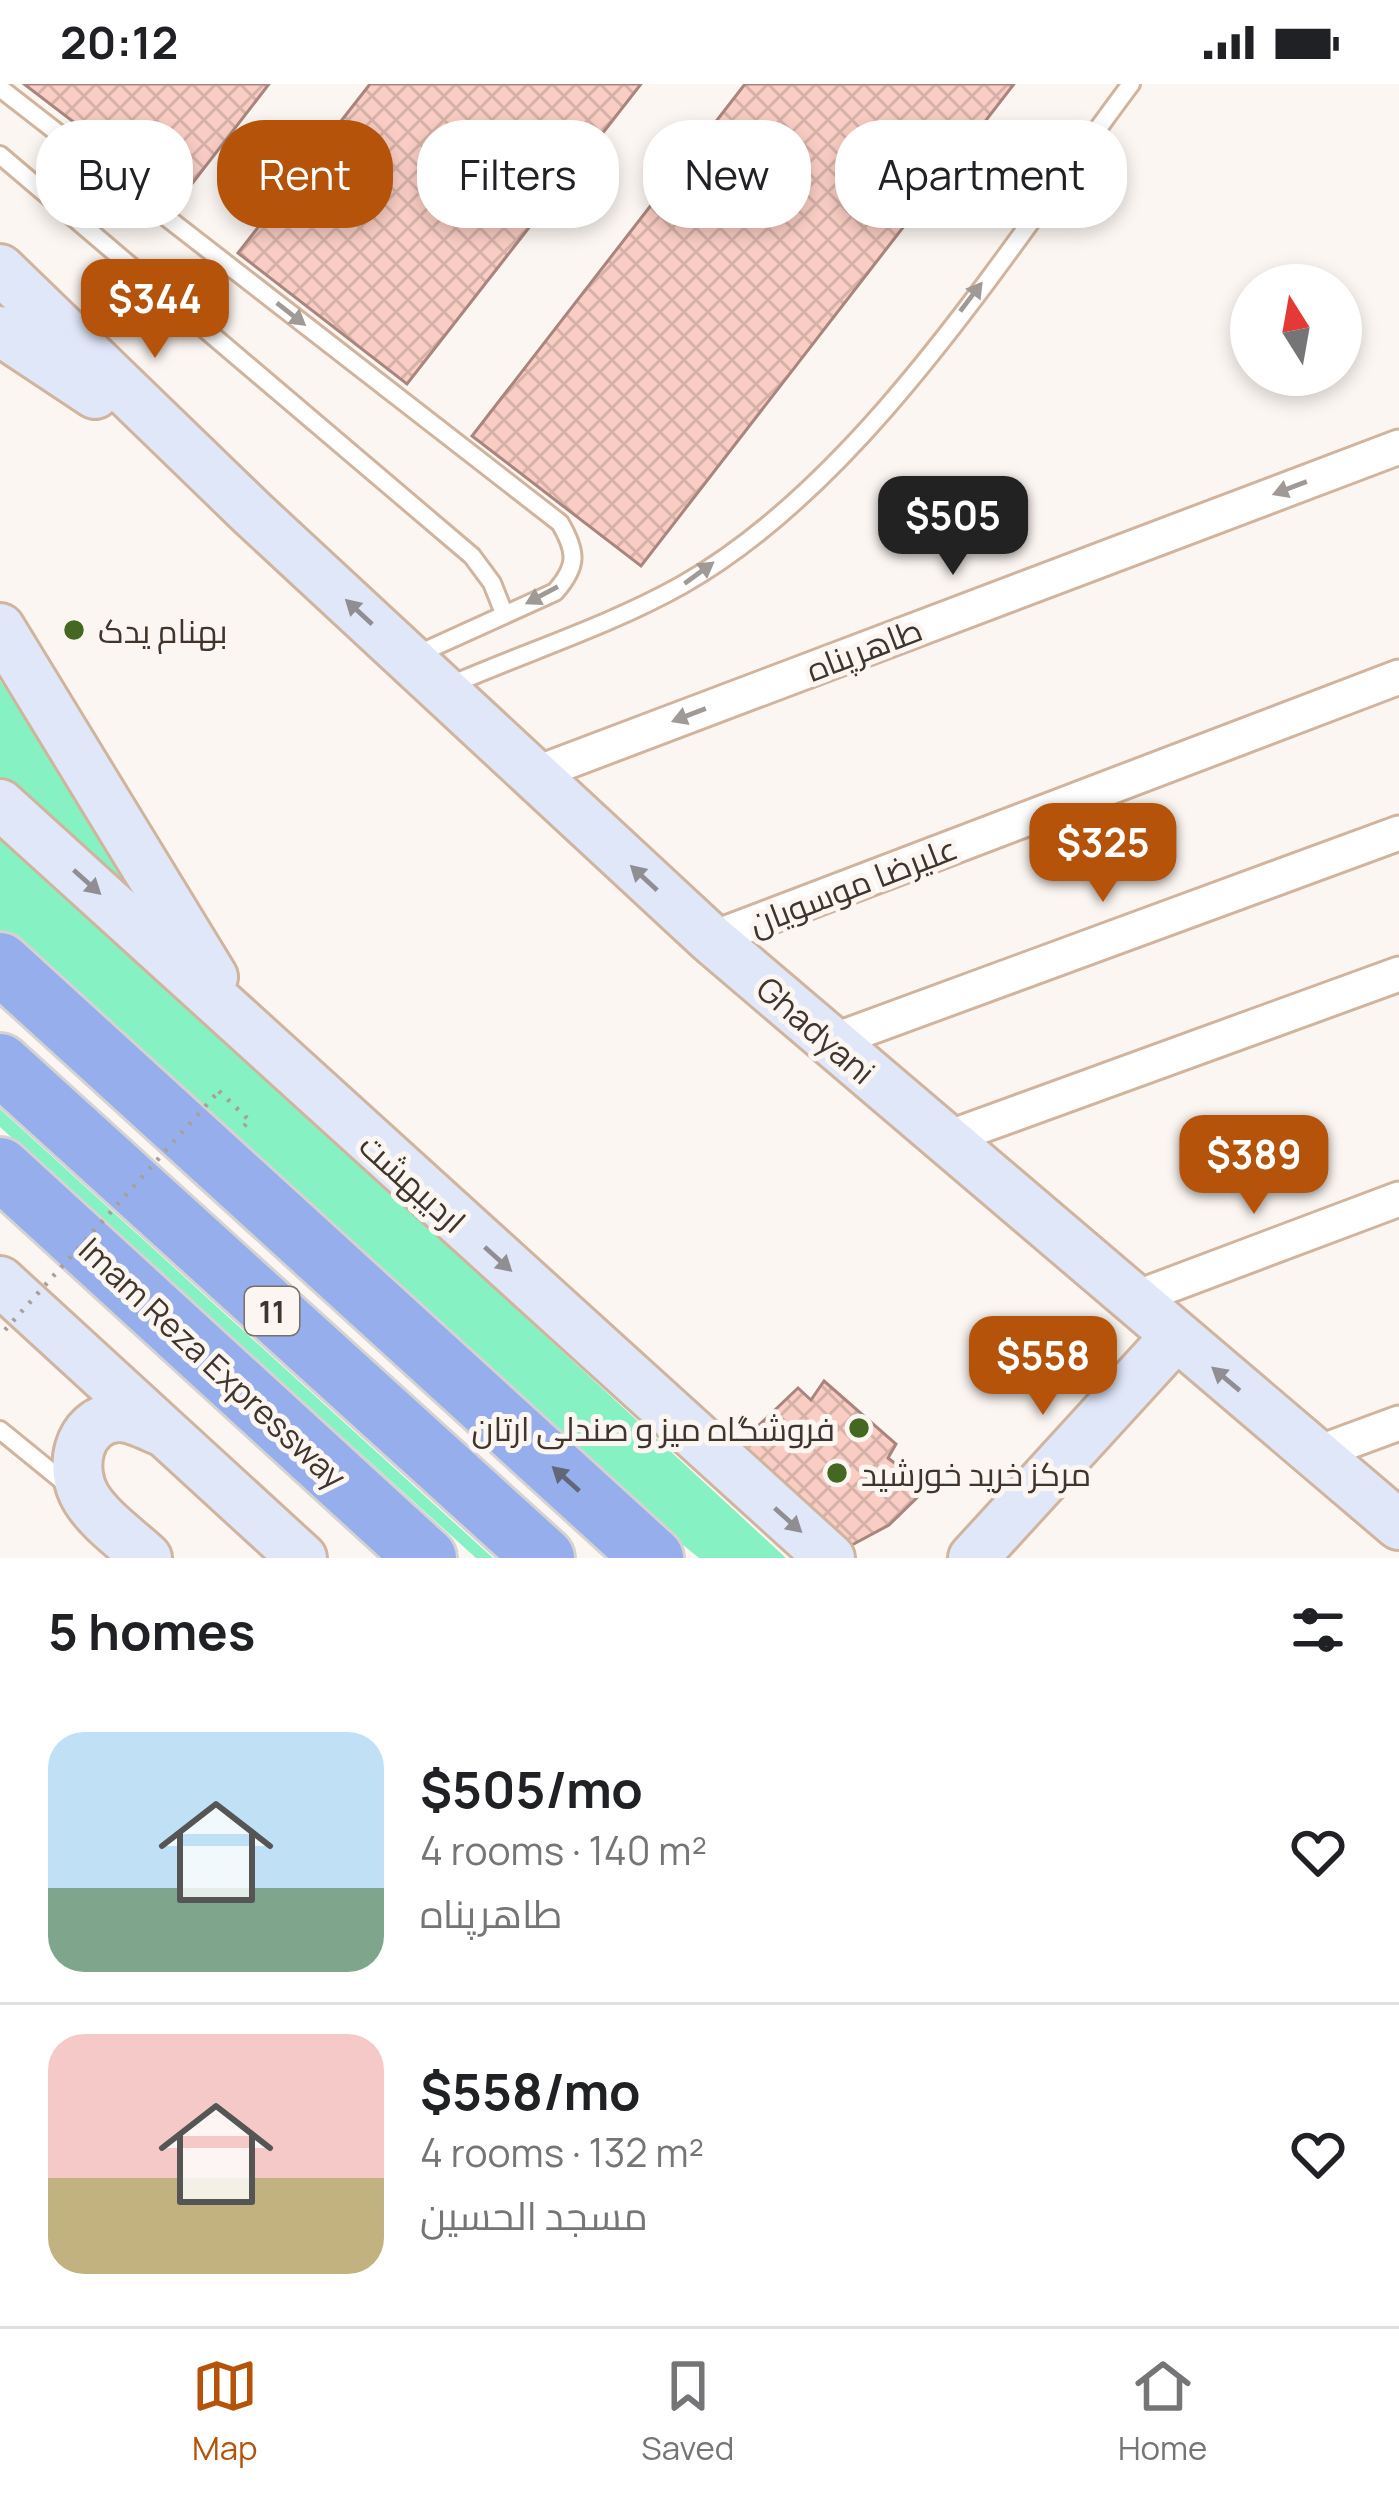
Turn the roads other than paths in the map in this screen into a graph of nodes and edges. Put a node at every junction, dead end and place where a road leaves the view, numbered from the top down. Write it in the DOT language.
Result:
graph roads {
  1 [pos="1131,84"];
  2 [pos="0,88"];
  3 [pos="0,155"];
  4 [pos="0,269"];
  5 [pos="0,331"];
  6 [pos="1399,447"];
  7 [pos="252,513"];
  8 [pos="504,613"];
  9 [pos="0,628"];
  10 [pos="424,674"];
  11 [pos="1399,677"];
  12 [pos="532,775"];
  13 [pos="0,804"];
  14 [pos="1399,833"];
  15 [pos="710,939"];
  16 [pos="0,963"];
  17 [pos="1399,974"];
  18 [pos="230,1013"];
  19 [pos="830,1042"];
  20 [pos="88,1044"];
  21 [pos="0,1064"];
  22 [pos="944,1139"];
  23 [pos="0,1172"];
  24 [pos="1399,1199"];
  25 [pos="0,1281"];
  26 [pos="1133,1299"];
  27 [pos="1176,1336"];
  28 [pos="1399,1423"];
  29 [pos="0,1430"];
  30 [pos="162,1431"];
  31 [pos="1316,1454"];
  32 [pos="465,1486"];
  33 [pos="89,1503"];
  34 [pos="1399,1526"];
  35 [pos="419,1553"];
  36 [pos="147,1558"];
  37 [pos="302,1558"];
  38 [pos="544,1558"];
  39 [pos="653,1558"];
  40 [pos="830,1558"];
  41 [pos="973,1558"];
  10 -- 1 [label="lane, one-way"];
  2 -- 8 [label="lane, one-way"];
  3 -- 8 [label="lane"];
  4 -- 7 [label="main road"];
  5 -- 7 [label="main road"];
  6 -- 12 [label="street, طاهرپناه, one-way"];
  10 -- 7 [label="main road, Ghadyani, one-way"];
  8 -- 10 [label="lane"];
  9 -- 18 [label="main road"];
  10 -- 12 [label="main road, Ghadyani"];
  11 -- 15 [label="street, علیرضا موسویان"];
  15 -- 12 [label="main road, Ghadyani, one-way"];
  13 -- 18 [label="main road, اردیبهشت, one-way"];
  14 -- 19 [label="street"];
  15 -- 19 [label="main road, Ghadyani"];
  16 -- 20 [label="highway"];
  17 -- 22 [label="street"];
  18 -- 40 [label="main road, اردیبهشت, one-way"];
  19 -- 22 [label="main road, Ghadyani"];
  20 -- 32 [label="highway"];
  39 -- 20 [label="highway, one-way"];
  21 -- 32 [label="highway, 11"];
  22 -- 26 [label="main road, Ghadyani"];
  23 -- 35 [label="highway, Imam Reza Expressway / 11"];
  24 -- 26 [label="street"];
  25 -- 30 [label="main road"];
  26 -- 27 [label="main road, Ghadyani"];
  31 -- 27 [label="main road, Ghadyani, one-way"];
  27 -- 41 [label="main road"];
  28 -- 31 [label="street"];
  29 -- 33 [label="lane"];
  30 -- 33 [label="main road"];
  30 -- 37 [label="main road"];
  31 -- 34 [label="main road, Ghadyani"];
  32 -- 38 [label="highway, 11"];
  33 -- 36 [label="main road"];
}
